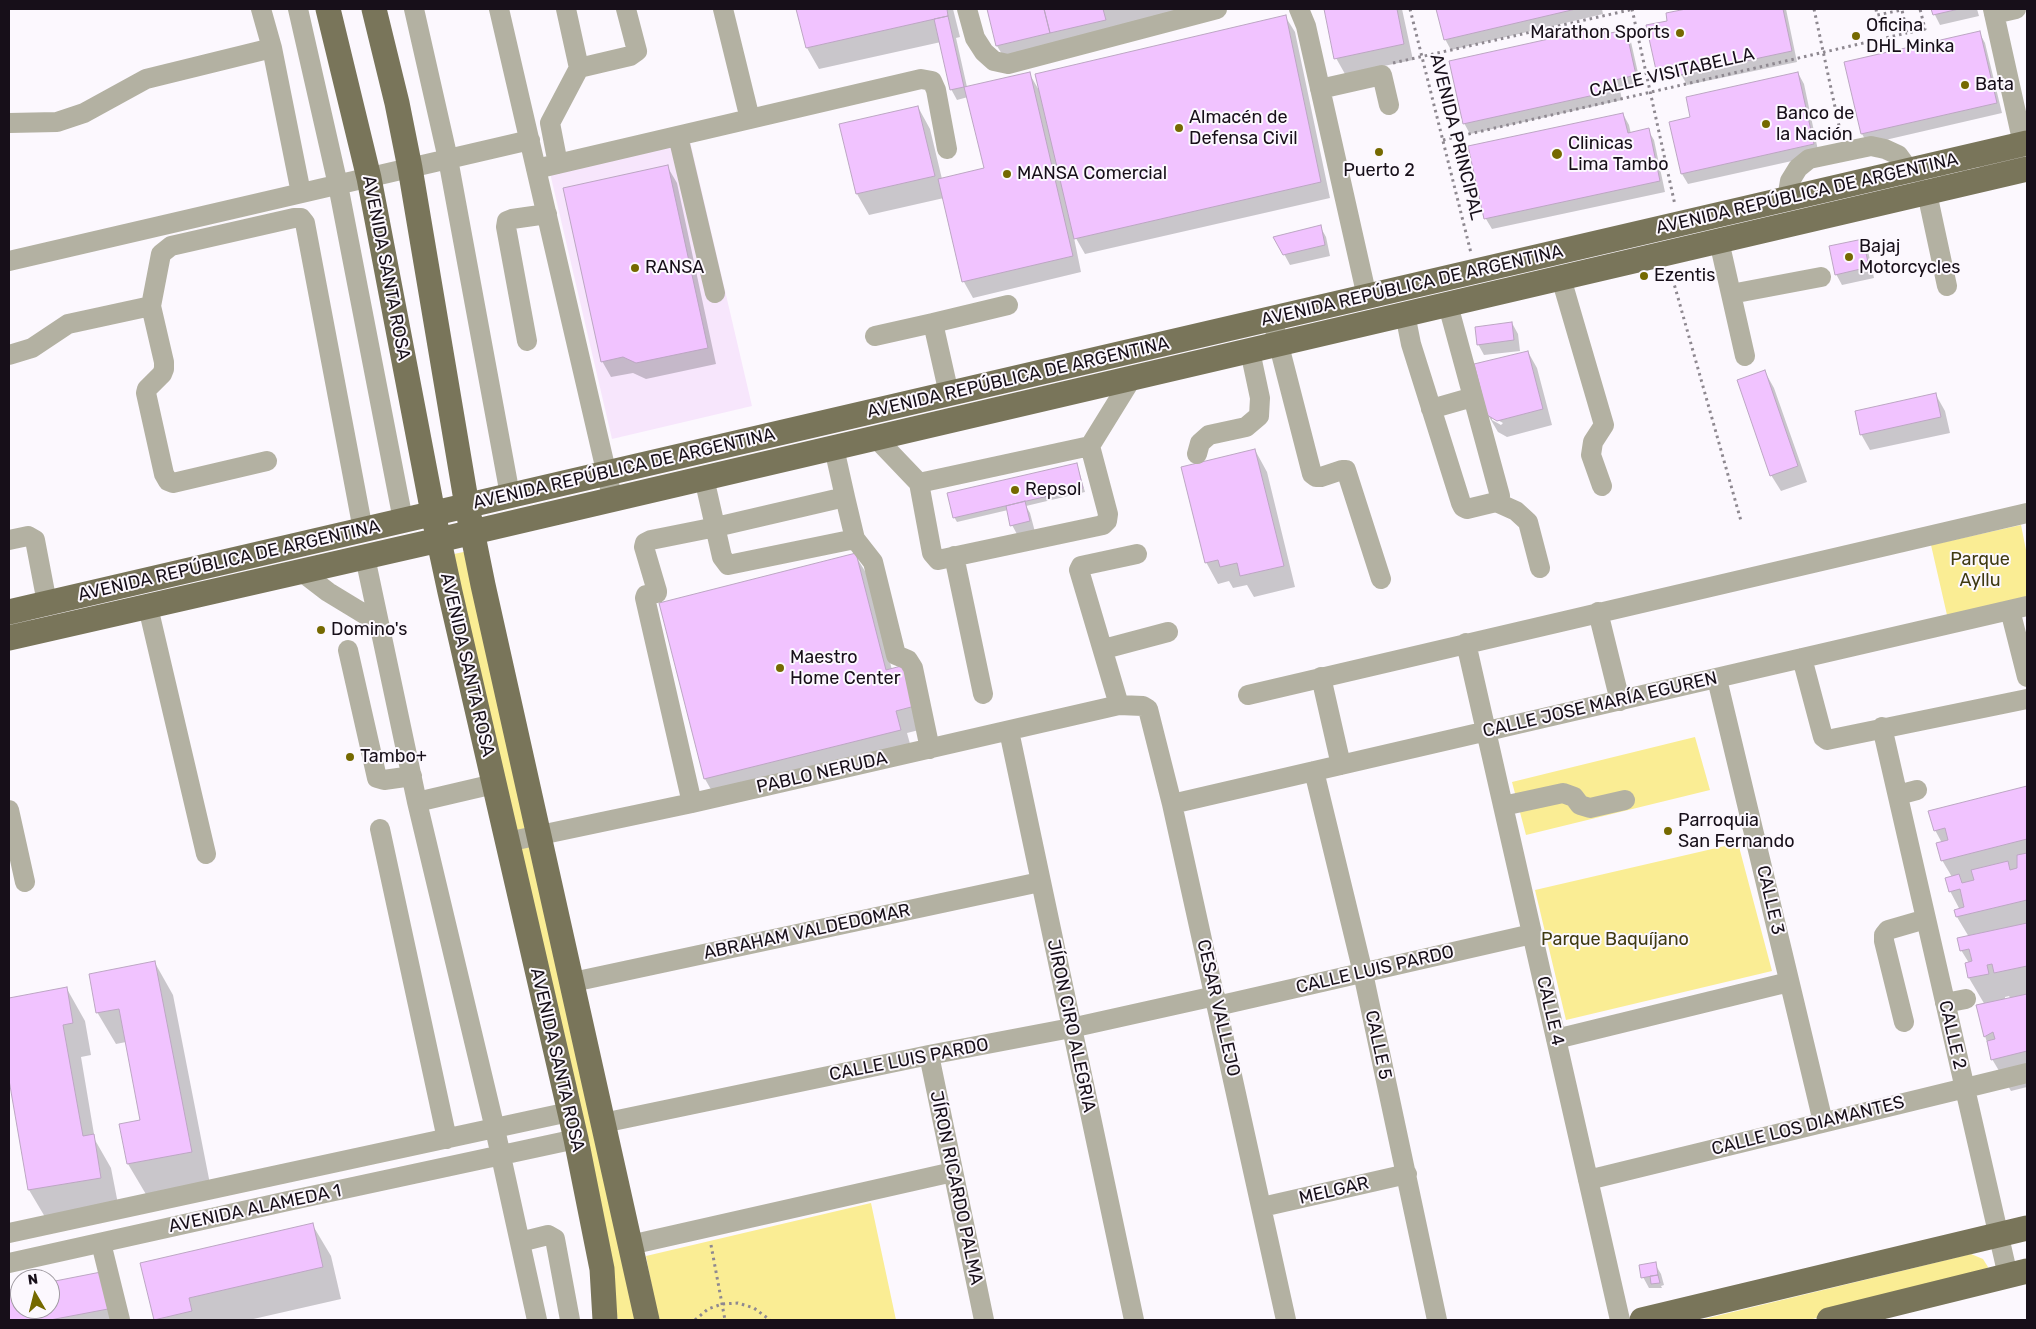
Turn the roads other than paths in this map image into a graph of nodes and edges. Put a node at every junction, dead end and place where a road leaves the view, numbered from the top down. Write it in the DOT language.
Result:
graph roads {
  1 [pos="262,9"];
  2 [pos="298,9"];
  3 [pos="328,9"];
  4 [pos="374,9"];
  5 [pos="414,9"];
  6 [pos="499,9"];
  7 [pos="566,9"];
  8 [pos="626,9"];
  9 [pos="723,9"];
  10 [pos="967,9"];
  11 [pos="1217,9"];
  12 [pos="1299,9"];
  13 [pos="2016,9"];
  14 [pos="1993,11"];
  15 [pos="272,48"];
  16 [pos="579,68"];
  17 [pos="1320,90"];
  18 [pos="1389,105"];
  19 [pos="750,119"];
  20 [pos="9,123"];
  21 [pos="678,136"];
  22 [pos="530,140"];
  23 [pos="2025,144"];
  24 [pos="947,149"];
  25 [pos="448,159"];
  26 [pos="558,164"];
  27 [pos="410,168"];
  28 [pos="536,169"];
  29 [pos="2027,169"];
  30 [pos="1909,170"];
  31 [pos="369,178"];
  32 [pos="338,184"];
  33 [pos="301,193"];
  34 [pos="1927,193"];
  35 [pos="1787,199"];
  36 [pos="547,214"];
  37 [pos="1719,241"];
  38 [pos="9,261"];
  39 [pos="1821,277"];
  40 [pos="1561,278"];
  41 [pos="1947,286"];
  42 [pos="715,293"];
  43 [pos="1731,294"];
  44 [pos="1367,296"];
  45 [pos="1008,305"];
  46 [pos="1448,305"];
  47 [pos="151,306"];
  48 [pos="1406,314"];
  49 [pos="1273,318"];
  50 [pos="933,323"];
  51 [pos="875,336"];
  52 [pos="527,341"];
  53 [pos="1279,344"];
  54 [pos="1250,351"];
  55 [pos="9,355"];
  56 [pos="1745,356"];
  57 [pos="1132,378"];
  58 [pos="949,394"];
  59 [pos="1473,397"];
  60 [pos="1432,409"];
  61 [pos="876,438"];
  62 [pos="1090,446"];
  63 [pos="834,448"];
  64 [pos="1197,454"];
  65 [pos="267,461"];
  66 [pos="607,473"];
  67 [pos="704,478"];
  68 [pos="919,483"];
  69 [pos="1602,486"];
  70 [pos="510,495"];
  71 [pos="845,497"];
  72 [pos="613,500"];
  73 [pos="1496,502"];
  74 [pos="467,506"];
  75 [pos="433,513"];
  76 [pos="2027,513"];
  77 [pos="403,520"];
  78 [pos="716,527"];
  79 [pos="363,530"];
  80 [pos="473,532"];
  81 [pos="855,539"];
  82 [pos="9,540"];
  83 [pos="439,540"];
  84 [pos="1137,554"];
  85 [pos="954,556"];
  86 [pos="365,557"];
  87 [pos="1540,568"];
  88 [pos="302,572"];
  89 [pos="1381,579"];
  90 [pos="47,603"];
  91 [pos="148,607"];
  92 [pos="2018,608"];
  93 [pos="9,612"];
  94 [pos="1598,612"];
  95 [pos="379,623"];
  96 [pos="1168,632"];
  97 [pos="9,638"];
  98 [pos="1466,643"];
  99 [pos="1104,649"];
  100 [pos="348,650"];
  101 [pos="1802,658"];
  102 [pos="1321,677"];
  103 [pos="2027,677"];
  104 [pos="1717,679"];
  105 [pos="983,694"];
  106 [pos="1248,695"];
  107 [pos="2027,698"];
  108 [pos="1620,701"];
  109 [pos="1128,705"];
  110 [pos="1882,728"];
  111 [pos="1009,732"];
  112 [pos="1486,732"];
  113 [pos="930,749"];
  114 [pos="1341,765"];
  115 [pos="1314,771"];
  116 [pos="412,776"];
  117 [pos="494,784"];
  118 [pos="1625,800"];
  119 [pos="418,802"];
  120 [pos="692,803"];
  121 [pos="1172,804"];
  122 [pos="1503,806"];
  123 [pos="9,810"];
  124 [pos="380,829"];
  125 [pos="539,835"];
  126 [pos="507,842"];
  127 [pos="206,854"];
  128 [pos="25,882"];
  129 [pos="1040,882"];
  130 [pos="1926,919"];
  131 [pos="1532,934"];
  132 [pos="1363,973"];
  133 [pos="573,982"];
  134 [pos="1790,982"];
  135 [pos="1966,999"];
  136 [pos="1216,1001"];
  137 [pos="1945,1003"];
  138 [pos="1904,1022"];
  139 [pos="1071,1028"];
  140 [pos="1556,1039"];
  141 [pos="929,1055"];
  142 [pos="2027,1073"];
  143 [pos="1964,1088"];
  144 [pos="570,1112"];
  145 [pos="1824,1122"];
  146 [pos="603,1123"];
  147 [pos="495,1129"];
  148 [pos="447,1139"];
  149 [pos="576,1140"];
  150 [pos="501,1156"];
  151 [pos="953,1172"];
  152 [pos="1407,1174"];
  153 [pos="262,1179"];
  154 [pos="1588,1180"];
  155 [pos="266,1206"];
  156 [pos="1262,1207"];
  157 [pos="2027,1228"];
  158 [pos="9,1233"];
  159 [pos="1998,1235"];
  160 [pos="101,1242"];
  161 [pos="520,1242"];
  162 [pos="630,1246"];
  163 [pos="9,1263"];
  164 [pos="2018,1274"];
  165 [pos="120,1320"];
  166 [pos="537,1320"];
  167 [pos="570,1320"];
  168 [pos="606,1320"];
  169 [pos="647,1320"];
  170 [pos="984,1320"];
  171 [pos="1134,1320"];
  172 [pos="1286,1320"];
  173 [pos="1438,1320"];
  174 [pos="1620,1320"];
  175 [pos="1642,1320"];
  176 [pos="1829,1320"];
  1 -- 15 [label="street"];
  2 -- 32 [label="street"];
  3 -- 31 [label="main road, AVENIDA SANTA ROSA"];
  4 -- 27 [label="main road, AVENIDA SANTA ROSA"];
  5 -- 25 [label="street"];
  6 -- 22 [label="street"];
  7 -- 16 [label="street"];
  8 -- 16 [label="street"];
  9 -- 19 [label="street"];
  10 -- 11 [label="street"];
  12 -- 17 [label="street"];
  13 -- 14 [label="street"];
  14 -- 23 [label="street"];
  15 -- 20 [label="street"];
  15 -- 33 [label="street"];
  16 -- 26 [label="street"];
  17 -- 18 [label="street"];
  17 -- 44 [label="street"];
  19 -- 21 [label="street"];
  19 -- 24 [label="street"];
  21 -- 26 [label="street"];
  21 -- 42 [label="street"];
  22 -- 25 [label="street"];
  22 -- 28 [label="street"];
  23 -- 30 [label="main road, AVENIDA REPÚBLICA DE ARGENTINA"];
  25 -- 27 [label="street"];
  25 -- 70 [label="street"];
  26 -- 28 [label="street"];
  27 -- 31 [label="street"];
  27 -- 74 [label="main road, AVENIDA SANTA ROSA"];
  28 -- 36 [label="street"];
  29 -- 34 [label="main road, AVENIDA REPÚBLICA DE ARGENTINA"];
  30 -- 35 [label="main road, AVENIDA REPÚBLICA DE ARGENTINA"];
  30 -- 35 [label="street"];
  31 -- 32 [label="street"];
  31 -- 75 [label="main road, AVENIDA SANTA ROSA"];
  32 -- 33 [label="street"];
  32 -- 77 [label="street"];
  33 -- 38 [label="street"];
  34 -- 37 [label="main road, AVENIDA REPÚBLICA DE ARGENTINA"];
  34 -- 41 [label="street"];
  35 -- 44 [label="main road, AVENIDA REPÚBLICA DE ARGENTINA"];
  36 -- 52 [label="street"];
  36 -- 66 [label="street"];
  37 -- 40 [label="main road, AVENIDA REPÚBLICA DE ARGENTINA"];
  37 -- 43 [label="street"];
  39 -- 43 [label="street"];
  40 -- 46 [label="main road, AVENIDA REPÚBLICA DE ARGENTINA"];
  40 -- 69 [label="street"];
  43 -- 56 [label="street"];
  44 -- 49 [label="main road, AVENIDA REPÚBLICA DE ARGENTINA"];
  45 -- 50 [label="street"];
  46 -- 48 [label="main road, AVENIDA REPÚBLICA DE ARGENTINA"];
  46 -- 59 [label="street"];
  47 -- 55 [label="street"];
  47 -- 65 [label="street"];
  47 -- 79 [label="street"];
  48 -- 53 [label="main road, AVENIDA REPÚBLICA DE ARGENTINA"];
  48 -- 60 [label="street"];
  49 -- 53 [label="street"];
  49 -- 58 [label="main road, AVENIDA REPÚBLICA DE ARGENTINA"];
  50 -- 51 [label="street"];
  50 -- 58 [label="street"];
  53 -- 54 [label="main road, AVENIDA REPÚBLICA DE ARGENTINA"];
  53 -- 89 [label="street"];
  54 -- 57 [label="main road, AVENIDA REPÚBLICA DE ARGENTINA"];
  54 -- 64 [label="street"];
  57 -- 61 [label="main road, AVENIDA REPÚBLICA DE ARGENTINA"];
  57 -- 62 [label="street"];
  58 -- 66 [label="main road, AVENIDA REPÚBLICA DE ARGENTINA"];
  59 -- 60 [label="street"];
  59 -- 73 [label="street"];
  60 -- 73 [label="street"];
  61 -- 63 [label="main road, AVENIDA REPÚBLICA DE ARGENTINA"];
  61 -- 68 [label="street"];
  62 -- 68 [label="street"];
  62 -- 85 [label="street"];
  63 -- 67 [label="main road, AVENIDA REPÚBLICA DE ARGENTINA"];
  63 -- 71 [label="street"];
  66 -- 70 [label="main road, AVENIDA REPÚBLICA DE ARGENTINA"];
  66 -- 72 [label="street"];
  67 -- 72 [label="main road, AVENIDA REPÚBLICA DE ARGENTINA"];
  67 -- 78 [label="street"];
  68 -- 85 [label="street"];
  70 -- 74 [label="main road, AVENIDA REPÚBLICA DE ARGENTINA"];
  71 -- 78 [label="street"];
  71 -- 81 [label="street"];
  72 -- 80 [label="main road, AVENIDA REPÚBLICA DE ARGENTINA"];
  73 -- 87 [label="street"];
  74 -- 75 [label="main road, AVENIDA REPÚBLICA DE ARGENTINA"];
  74 -- 80 [label="main road, AVENIDA SANTA ROSA"];
  75 -- 77 [label="main road, AVENIDA REPÚBLICA DE ARGENTINA"];
  75 -- 83 [label="main road, AVENIDA SANTA ROSA"];
  76 -- 94 [label="street"];
  77 -- 79 [label="main road, AVENIDA REPÚBLICA DE ARGENTINA"];
  78 -- 81 [label="street"];
  78 -- 120 [label="street"];
  79 -- 90 [label="main road, AVENIDA REPÚBLICA DE ARGENTINA"];
  80 -- 83 [label="main road, AVENIDA REPÚBLICA DE ARGENTINA"];
  80 -- 125 [label="main road, AVENIDA SANTA ROSA"];
  81 -- 113 [label="street"];
  82 -- 90 [label="street"];
  83 -- 86 [label="main road, AVENIDA REPÚBLICA DE ARGENTINA"];
  83 -- 117 [label="main road, AVENIDA SANTA ROSA"];
  84 -- 99 [label="street"];
  85 -- 105 [label="street"];
  86 -- 88 [label="main road, AVENIDA REPÚBLICA DE ARGENTINA"];
  86 -- 95 [label="street"];
  88 -- 91 [label="main road, AVENIDA REPÚBLICA DE ARGENTINA"];
  88 -- 95 [label="street"];
  90 -- 93 [label="main road, AVENIDA REPÚBLICA DE ARGENTINA"];
  91 -- 97 [label="main road, AVENIDA REPÚBLICA DE ARGENTINA"];
  91 -- 127 [label="street"];
  92 -- 101 [label="street, CALLE JOSE MARÍA EGUREN"];
  92 -- 103 [label="street"];
  94 -- 98 [label="street"];
  94 -- 108 [label="street"];
  95 -- 116 [label="street"];
  96 -- 99 [label="street"];
  98 -- 102 [label="street"];
  98 -- 112 [label="street, CALLE 4"];
  99 -- 109 [label="street"];
  100 -- 116 [label="street"];
  101 -- 104 [label="street, CALLE JOSE MARÍA EGUREN"];
  101 -- 110 [label="street"];
  102 -- 106 [label="street"];
  102 -- 114 [label="street"];
  104 -- 108 [label="street, CALLE JOSE MARÍA EGUREN"];
  104 -- 134 [label="street, CALLE 3"];
  107 -- 110 [label="street"];
  108 -- 112 [label="street, CALLE JOSE MARÍA EGUREN"];
  109 -- 111 [label="street, PABLO NERUDA"];
  109 -- 121 [label="street, CESAR VALLEJO"];
  110 -- 130 [label="street, CALLE 2"];
  111 -- 113 [label="street, PABLO NERUDA"];
  111 -- 129 [label="street, JÍRON CIRO ALEGRIA"];
  112 -- 114 [label="street, CALLE JOSE MARÍA EGUREN"];
  112 -- 122 [label="street, CALLE 4"];
  113 -- 120 [label="street, PABLO NERUDA"];
  114 -- 115 [label="street, CALLE JOSE MARÍA EGUREN"];
  115 -- 121 [label="street, CALLE JOSE MARÍA EGUREN"];
  115 -- 132 [label="street, CALLE 5"];
  116 -- 119 [label="street"];
  117 -- 119 [label="street"];
  117 -- 126 [label="main road, AVENIDA SANTA ROSA"];
  118 -- 122 [label="street"];
  119 -- 147 [label="street"];
  120 -- 125 [label="street, PABLO NERUDA"];
  121 -- 136 [label="street, CESAR VALLEJO"];
  122 -- 131 [label="street, CALLE 4"];
  123 -- 128 [label="street"];
  124 -- 148 [label="street"];
  125 -- 126 [label="street, PABLO NERUDA"];
  125 -- 133 [label="main road, AVENIDA SANTA ROSA"];
  126 -- 144 [label="main road, AVENIDA SANTA ROSA"];
  129 -- 133 [label="street, ABRAHAM VALDEDOMAR"];
  129 -- 139 [label="street, JÍRON CIRO ALEGRIA"];
  130 -- 137 [label="street, CALLE 2"];
  130 -- 138 [label="street"];
  131 -- 132 [label="street, CALLE LUIS PARDO"];
  131 -- 140 [label="street, CALLE 4"];
  132 -- 136 [label="street, CALLE LUIS PARDO"];
  132 -- 152 [label="street, CALLE 5"];
  133 -- 146 [label="main road, AVENIDA SANTA ROSA"];
  134 -- 140 [label="street"];
  134 -- 145 [label="street, CALLE 3"];
  135 -- 137 [label="street"];
  136 -- 139 [label="street, CALLE LUIS PARDO"];
  136 -- 156 [label="street, CESAR VALLEJO"];
  137 -- 143 [label="street, CALLE 2"];
  139 -- 141 [label="street, CALLE LUIS PARDO"];
  139 -- 171 [label="street, JÍRON CIRO ALEGRIA"];
  140 -- 154 [label="street, CALLE 4"];
  141 -- 146 [label="street, CALLE LUIS PARDO"];
  141 -- 151 [label="street, JÍRON RICARDO PALMA"];
  142 -- 143 [label="street, CALLE LOS DIAMANTES"];
  143 -- 145 [label="street, CALLE LOS DIAMANTES"];
  143 -- 159 [label="street, CALLE 2"];
  144 -- 147 [label="street"];
  144 -- 149 [label="main road, AVENIDA SANTA ROSA"];
  145 -- 154 [label="street, CALLE LOS DIAMANTES"];
  146 -- 162 [label="main road, AVENIDA SANTA ROSA"];
  147 -- 148 [label="street"];
  147 -- 150 [label="street"];
  148 -- 153 [label="street"];
  149 -- 150 [label="street, AVENIDA ALAMEDA 1"];
  149 -- 168 [label="main road, AVENIDA SANTA ROSA"];
  150 -- 155 [label="street, AVENIDA ALAMEDA 1"];
  150 -- 161 [label="street"];
  151 -- 162 [label="street"];
  151 -- 170 [label="street, JÍRON RICARDO PALMA"];
  152 -- 156 [label="street, MELGAR"];
  152 -- 173 [label="street, CALLE 5"];
  153 -- 155 [label="street"];
  153 -- 158 [label="street"];
  154 -- 174 [label="street, CALLE 4"];
  155 -- 160 [label="street, AVENIDA ALAMEDA 1"];
  156 -- 172 [label="street, CESAR VALLEJO"];
  157 -- 159 [label="main road"];
  159 -- 164 [label="street, CALLE 2"];
  159 -- 175 [label="main road"];
  160 -- 163 [label="street, AVENIDA ALAMEDA 1"];
  160 -- 165 [label="street"];
  161 -- 166 [label="street"];
  161 -- 167 [label="street"];
  162 -- 169 [label="main road, AVENIDA SANTA ROSA"];
  164 -- 176 [label="main road"];
}
